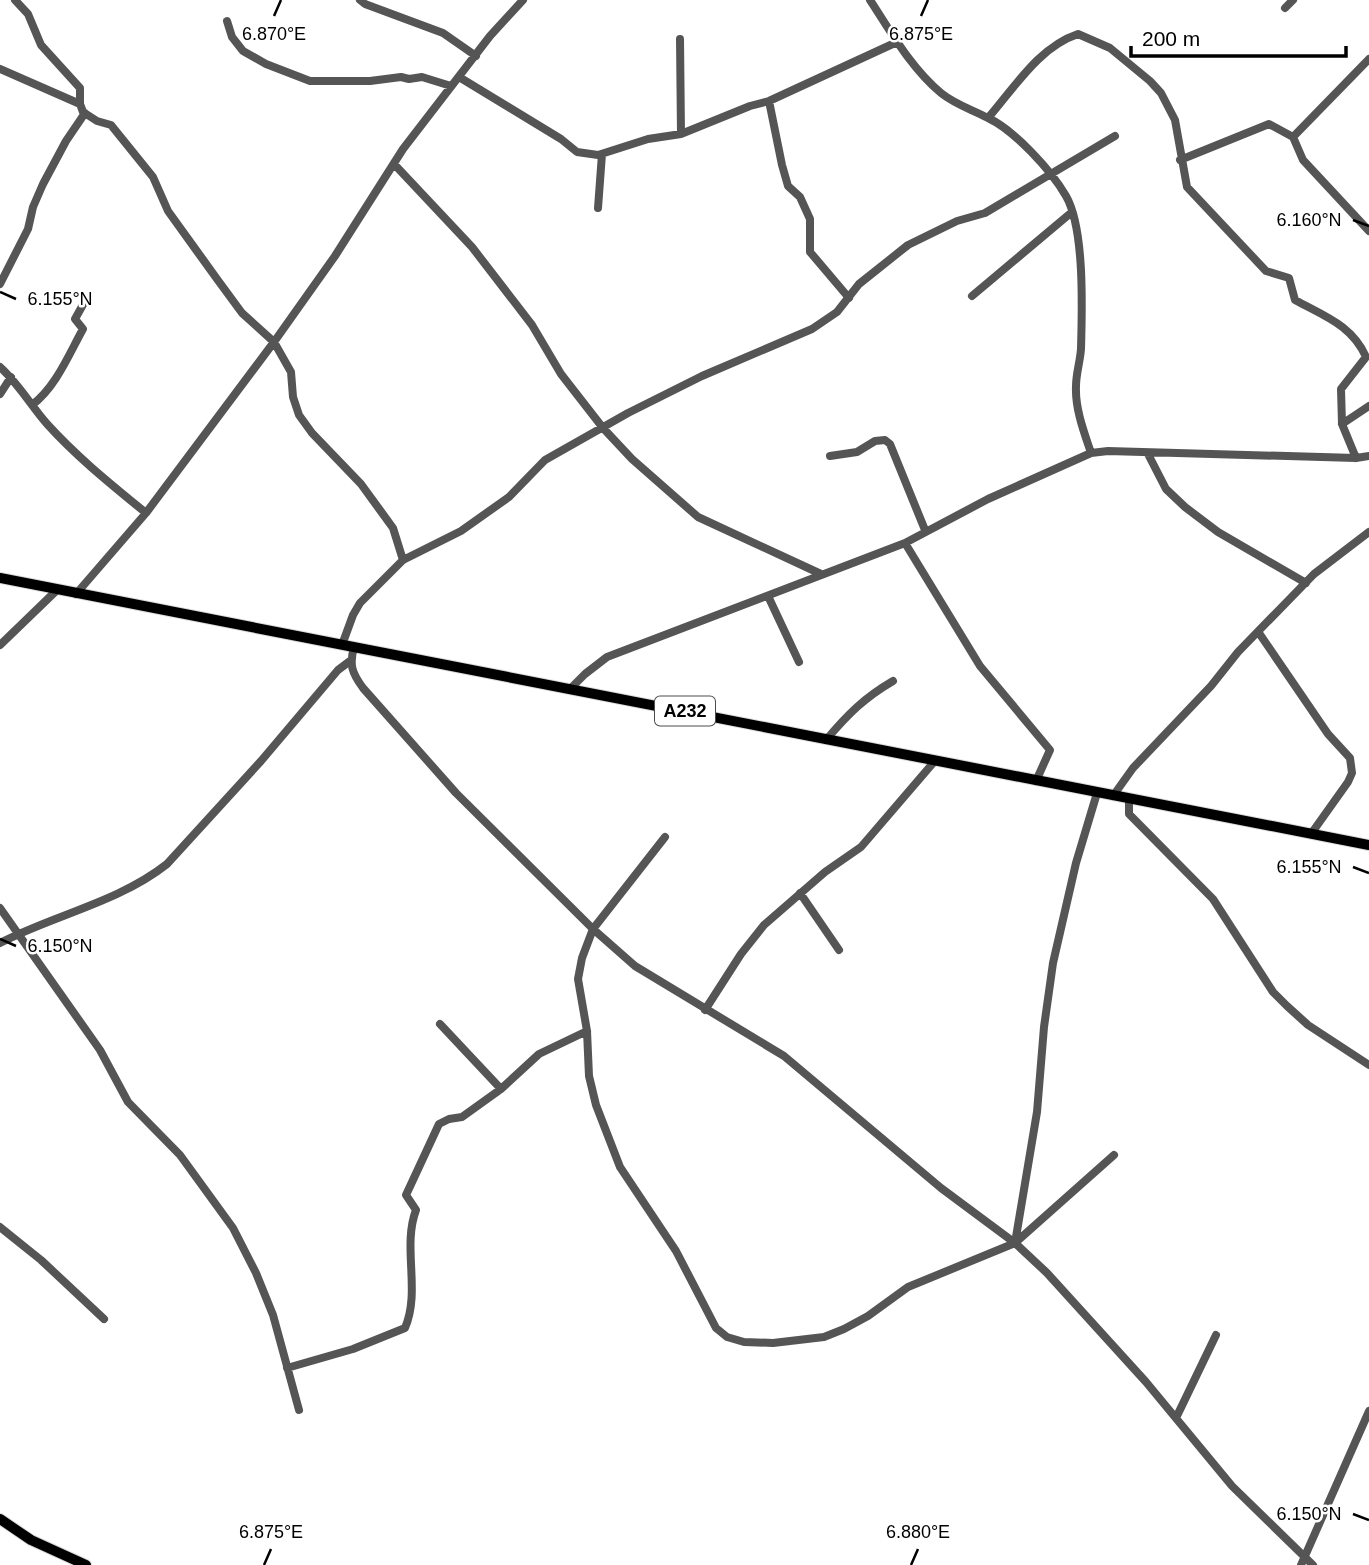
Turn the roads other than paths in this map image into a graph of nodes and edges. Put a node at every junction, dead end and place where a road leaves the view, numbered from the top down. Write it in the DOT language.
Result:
graph roads {
  1 [pos="15,0"];
  2 [pos="360,0"];
  3 [pos="870,0"];
  4 [pos="1293,0"];
  5 [pos="517,2"];
  6 [pos="1285,8"];
  7 [pos="227,21"];
  8 [pos="680,38"];
  9 [pos="897,42"];
  10 [pos="476,56"];
  11 [pos="1369,59"];
  12 [pos="0,69"];
  13 [pos="459,78"];
  14 [pos="451,86"];
  15 [pos="769,101"];
  16 [pos="80,104"];
  17 [pos="85,113"];
  18 [pos="988,118"];
  19 [pos="681,134"];
  20 [pos="1115,136"];
  21 [pos="1293,137"];
  22 [pos="602,154"];
  23 [pos="1180,160"];
  24 [pos="394,164"];
  25 [pos="1050,176"];
  26 [pos="598,208"];
  27 [pos="1072,212"];
  28 [pos="1369,230"];
  29 [pos="0,284"];
  30 [pos="972,296"];
  31 [pos="849,298"];
  32 [pos="85,301"];
  33 [pos="274,342"];
  34 [pos="0,367"];
  35 [pos="11,377"];
  36 [pos="0,394"];
  37 [pos="32,405"];
  38 [pos="1369,406"];
  39 [pos="1342,425"];
  40 [pos="603,428"];
  41 [pos="1091,453"];
  42 [pos="1148,454"];
  43 [pos="830,456"];
  44 [pos="1369,456"];
  45 [pos="1356,457"];
  46 [pos="146,513"];
  47 [pos="925,530"];
  48 [pos="1369,532"];
  49 [pos="905,543"];
  50 [pos="403,559"];
  51 [pos="821,574"];
  52 [pos="0,578"];
  53 [pos="1307,583"];
  54 [pos="57,590"];
  55 [pos="76,594"];
  56 [pos="768,596"];
  57 [pos="1259,633"];
  58 [pos="0,645"];
  59 [pos="348,646"];
  60 [pos="350,661"];
  61 [pos="799,662"];
  62 [pos="893,681"];
  63 [pos="570,689"];
  64 [pos="827,740"];
  65 [pos="934,762"];
  66 [pos="1035,781"];
  67 [pos="1097,793"];
  68 [pos="1113,796"];
  69 [pos="1129,799"];
  70 [pos="1311,834"];
  71 [pos="665,837"];
  72 [pos="1369,845"];
  73 [pos="800,893"];
  74 [pos="0,908"];
  75 [pos="593,929"];
  76 [pos="17,934"];
  77 [pos="0,943"];
  78 [pos="839,950"];
  79 [pos="705,1010"];
  80 [pos="440,1024"];
  81 [pos="587,1031"];
  82 [pos="1369,1065"];
  83 [pos="501,1089"];
  84 [pos="1114,1155"];
  85 [pos="0,1227"];
  86 [pos="1015,1243"];
  87 [pos="104,1320"];
  88 [pos="1216,1335"];
  89 [pos="287,1368"];
  90 [pos="299,1410"];
  91 [pos="1369,1411"];
  92 [pos="1176,1418"];
  93 [pos="0,1518"];
  94 [pos="1303,1561"];
  95 [pos="86,1565"];
  96 [pos="1313,1565"];
  1 -- 16 [label="street"];
  2 -- 10 [label="street"];
  3 -- 9 [label="street"];
  4 -- 6 [label="street"];
  5 -- 10 [label="street"];
  7 -- 14 [label="street"];
  8 -- 19 [label="street"];
  9 -- 15 [label="street"];
  9 -- 18 [label="street"];
  10 -- 13 [label="street"];
  11 -- 21 [label="street"];
  12 -- 16 [label="street"];
  13 -- 14 [label="street"];
  13 -- 22 [label="street"];
  14 -- 24 [label="street"];
  15 -- 19 [label="street"];
  15 -- 31 [label="street"];
  16 -- 17 [label="street"];
  17 -- 29 [label="street"];
  17 -- 33 [label="street"];
  18 -- 23 [label="street"];
  18 -- 25 [label="street"];
  19 -- 22 [label="street"];
  20 -- 25 [label="street"];
  21 -- 23 [label="street"];
  21 -- 28 [label="street"];
  22 -- 26 [label="street"];
  23 -- 39 [label="street"];
  24 -- 33 [label="street"];
  24 -- 40 [label="street"];
  25 -- 27 [label="street"];
  25 -- 31 [label="street"];
  27 -- 30 [label="street"];
  27 -- 41 [label="street"];
  31 -- 40 [label="street"];
  32 -- 37 [label="street"];
  33 -- 46 [label="street"];
  33 -- 50 [label="street"];
  34 -- 35 [label="street"];
  35 -- 36 [label="street"];
  35 -- 37 [label="street"];
  37 -- 46 [label="street"];
  38 -- 39 [label="street"];
  39 -- 45 [label="street"];
  40 -- 50 [label="street"];
  40 -- 51 [label="street"];
  41 -- 42 [label="street"];
  41 -- 47 [label="street"];
  42 -- 45 [label="street"];
  42 -- 53 [label="street"];
  43 -- 47 [label="street"];
  44 -- 45 [label="street"];
  46 -- 55 [label="street"];
  47 -- 49 [label="street"];
  48 -- 53 [label="street"];
  49 -- 51 [label="street"];
  49 -- 66 [label="street"];
  50 -- 59 [label="street"];
  51 -- 56 [label="street"];
  52 -- 54 [label="main road, A232"];
  53 -- 57 [label="street"];
  54 -- 55 [label="main road, A232"];
  54 -- 58 [label="street"];
  55 -- 59 [label="main road, A232"];
  56 -- 61 [label="street"];
  56 -- 63 [label="street"];
  57 -- 68 [label="street"];
  57 -- 70 [label="street"];
  59 -- 60 [label="street"];
  59 -- 63 [label="main road, A232"];
  60 -- 75 [label="street"];
  60 -- 76 [label="street"];
  62 -- 64 [label="street"];
  63 -- 64 [label="main road, A232"];
  64 -- 65 [label="main road, A232"];
  65 -- 66 [label="main road, A232"];
  65 -- 73 [label="street"];
  66 -- 67 [label="main road, A232"];
  67 -- 68 [label="main road, A232"];
  67 -- 86 [label="street"];
  68 -- 69 [label="main road, A232"];
  69 -- 70 [label="main road, A232"];
  69 -- 82 [label="street"];
  70 -- 72 [label="main road, A232"];
  71 -- 75 [label="street"];
  73 -- 78 [label="street"];
  73 -- 79 [label="street"];
  74 -- 76 [label="street"];
  75 -- 79 [label="street"];
  75 -- 81 [label="street"];
  76 -- 77 [label="street"];
  76 -- 89 [label="street"];
  79 -- 86 [label="street"];
  80 -- 83 [label="street"];
  81 -- 83 [label="street"];
  81 -- 86 [label="street"];
  83 -- 89 [label="street"];
  84 -- 86 [label="street"];
  85 -- 87 [label="street"];
  86 -- 92 [label="street"];
  88 -- 92 [label="street"];
  89 -- 90 [label="street"];
  91 -- 94 [label="street"];
  92 -- 94 [label="street"];
  93 -- 95 [label="main road"];
  94 -- 96 [label="street"];
}
